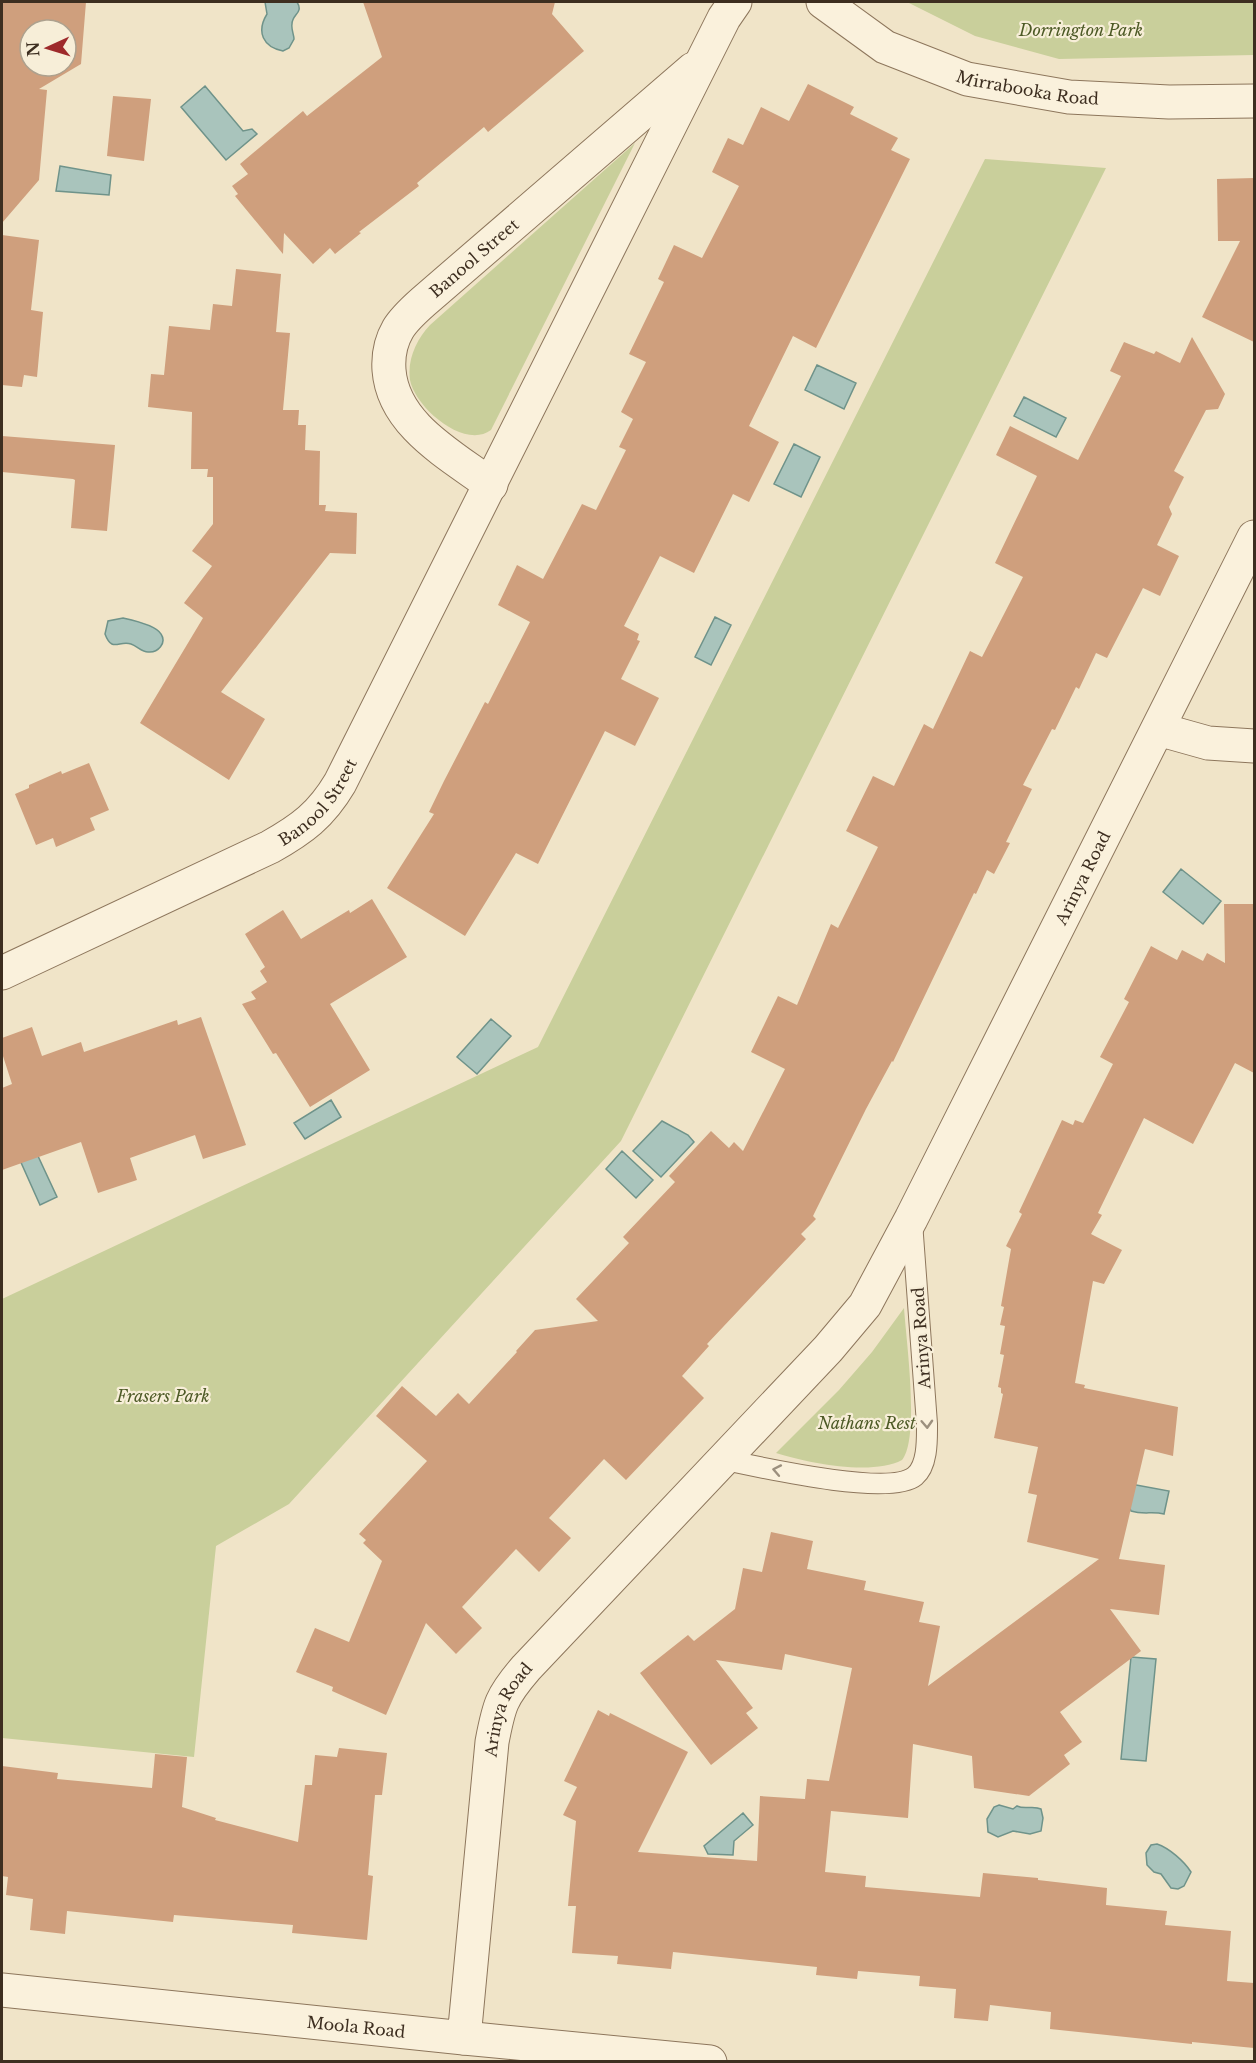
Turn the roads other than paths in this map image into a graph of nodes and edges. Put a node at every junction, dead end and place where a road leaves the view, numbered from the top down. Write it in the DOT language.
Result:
graph roads {
  1 [pos="735,2"];
  2 [pos="823,2"];
  3 [pos="705,58"];
  4 [pos="1254,101"];
  5 [pos="490,485"];
  6 [pos="1254,537"];
  7 [pos="1158,729"];
  8 [pos="1254,746"];
  9 [pos="2,973"];
  10 [pos="911,1219"];
  11 [pos="724,1460"];
  12 [pos="2,1990"];
  13 [pos="464,2038"];
  14 [pos="710,2061"];
  1 -- 3 [label="street, Banool Street"];
  2 -- 4 [label="street, Mirrabooka Road"];
  3 -- 5 [label="street, Banool Street"];
  3 -- 5 [label="street, Banool Street"];
  5 -- 9 [label="street, Banool Street"];
  6 -- 7 [label="street, Arinya Road"];
  7 -- 8 [label="street"];
  7 -- 10 [label="street, Arinya Road"];
  10 -- 11 [label="street, Arinya Road"];
  10 -- 11 [label="lane, Arinya Road, one-way"];
  11 -- 13 [label="street, Arinya Road"];
  12 -- 13 [label="street, Moola Road"];
  13 -- 14 [label="street, Moola Road"];
}
